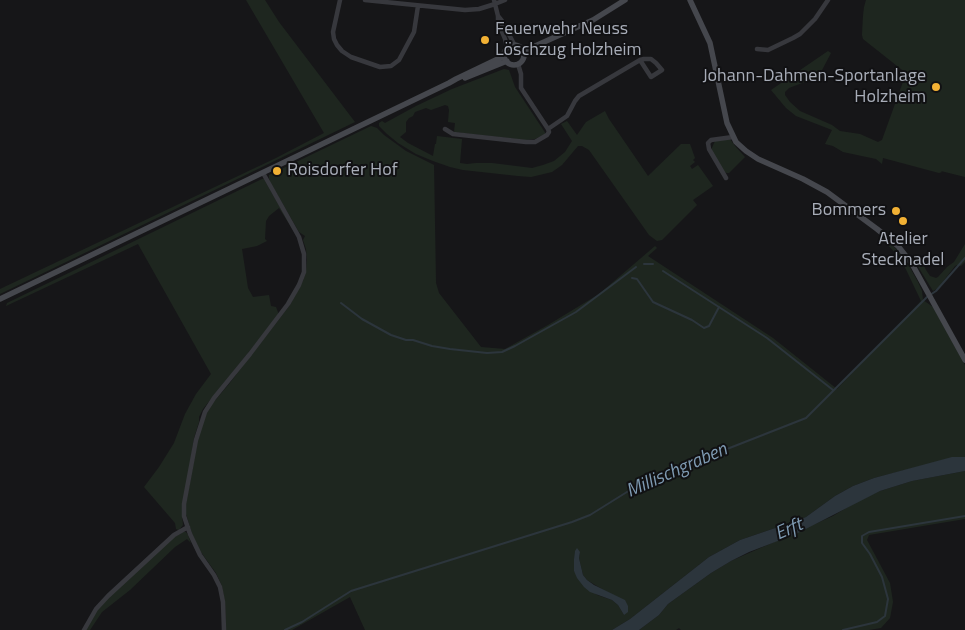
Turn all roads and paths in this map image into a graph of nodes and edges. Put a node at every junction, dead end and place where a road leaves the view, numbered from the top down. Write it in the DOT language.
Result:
graph roads {
  1 [pos="340,0"];
  2 [pos="365,0"];
  3 [pos="505,0"];
  4 [pos="625,0"];
  5 [pos="690,0"];
  6 [pos="828,0"];
  7 [pos="494,2"];
  8 [pos="418,6"];
  9 [pos="498,16"];
  10 [pos="514,44"];
  11 [pos="507,48"];
  12 [pos="757,49"];
  13 [pos="524,52"];
  14 [pos="506,59"];
  15 [pos="640,60"];
  16 [pos="518,64"];
  17 [pos="445,129"];
  18 [pos="548,130"];
  19 [pos="733,137"];
  20 [pos="262,173"];
  21 [pos="726,178"];
  22 [pos="0,299"];
  23 [pos="965,360"];
  24 [pos="188,527"];
  25 [pos="84,630"];
  26 [pos="224,630"];
  1 -- 8 [label="street"];
  2 -- 8 [label="street"];
  3 -- 7 [label="street"];
  4 -- 13 [label="main road"];
  5 -- 19 [label="main road"];
  6 -- 12 [label="street"];
  7 -- 8 [label="street"];
  7 -- 9 [label="street"];
  9 -- 10 [label="street"];
  9 -- 11 [label="street"];
  10 -- 11 [label="main road"];
  10 -- 13 [label="main road"];
  11 -- 14 [label="main road"];
  13 -- 16 [label="main road"];
  14 -- 16 [label="main road"];
  14 -- 20 [label="main road"];
  15 -- 15 [label="street"];
  15 -- 18 [label="street"];
  16 -- 18 [label="street"];
  17 -- 18 [label="street"];
  19 -- 21 [label="street"];
  19 -- 23 [label="main road"];
  20 -- 22 [label="main road"];
  20 -- 24 [label="street"];
  24 -- 25 [label="street"];
  24 -- 26 [label="street"];
}
